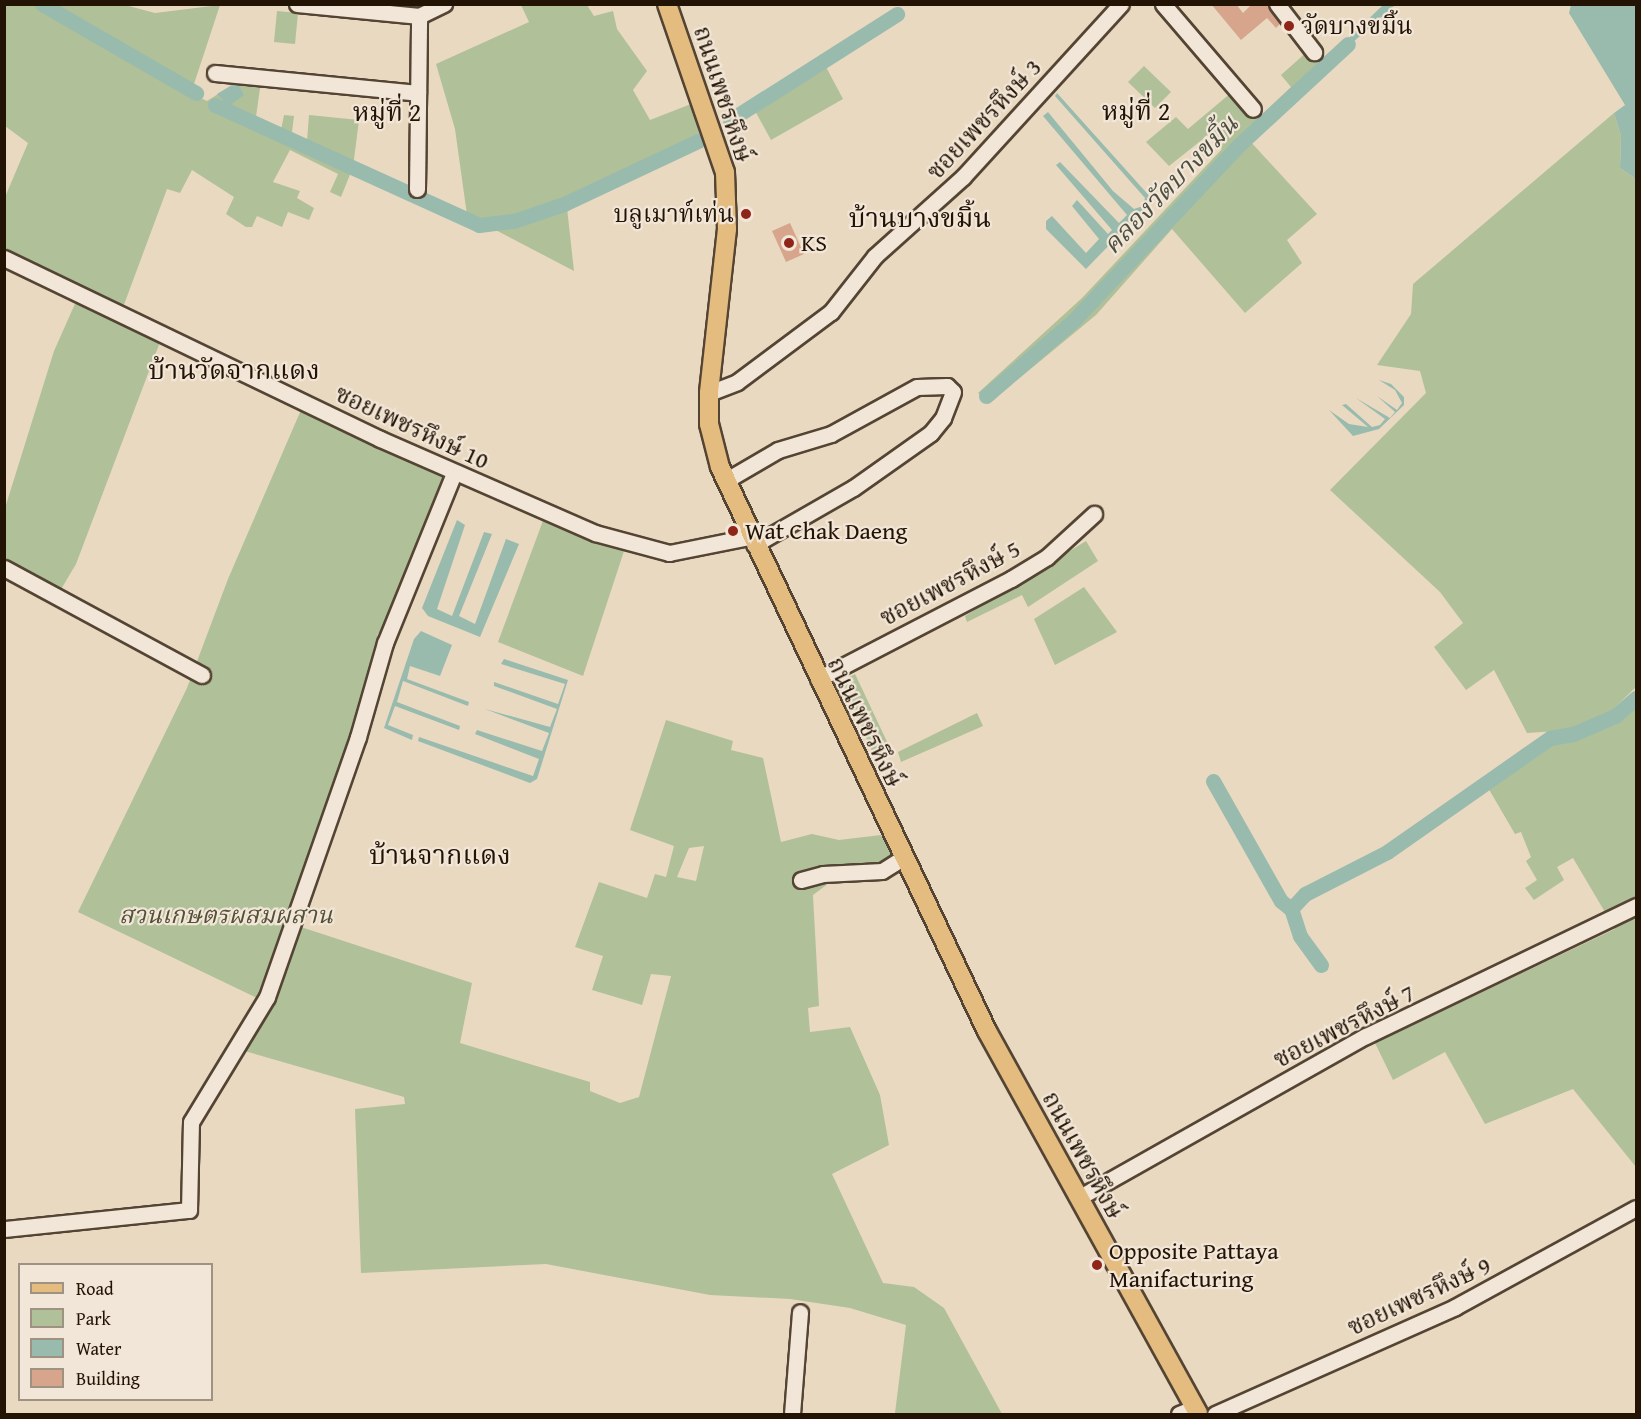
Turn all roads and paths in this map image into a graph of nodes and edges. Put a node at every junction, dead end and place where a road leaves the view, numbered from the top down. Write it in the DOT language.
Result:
graph roads {
  1 [pos="297,4"];
  2 [pos="444,4"];
  3 [pos="667,4"];
  4 [pos="1121,4"];
  5 [pos="1163,4"];
  6 [pos="1277,4"];
  7 [pos="419,16"];
  8 [pos="1314,52"];
  9 [pos="215,73"];
  10 [pos="418,93"];
  11 [pos="1253,109"];
  12 [pos="417,189"];
  13 [pos="4,258"];
  14 [pos="709,393"];
  15 [pos="454,473"];
  16 [pos="725,481"];
  17 [pos="1094,514"];
  18 [pos="752,541"];
  19 [pos="4,568"];
  20 [pos="202,675"];
  21 [pos="818,679"];
  22 [pos="904,857"];
  23 [pos="801,880"];
  24 [pos="1636,906"];
  25 [pos="1078,1198"];
  26 [pos="1636,1209"];
  27 [pos="4,1229"];
  28 [pos="800,1312"];
  29 [pos="1190,1412"];
  30 [pos="792,1414"];
  31 [pos="1215,1414"];
  1 -- 7 [label="street"];
  2 -- 7 [label="street"];
  3 -- 14 [label="main road, ถนนเพชรหึงษ์"];
  4 -- 14 [label="street, ซอยเพชรหึงษ์ 3"];
  5 -- 11 [label="street"];
  6 -- 8 [label="street"];
  7 -- 10 [label="street"];
  9 -- 10 [label="street"];
  10 -- 12 [label="street"];
  13 -- 15 [label="street, ซอยเพชรหึงษ์ 10"];
  14 -- 16 [label="main road, ถนนเพชรหึงษ์"];
  15 -- 18 [label="street, ซอยเพชรหึงษ์ 10"];
  15 -- 27 [label="street"];
  16 -- 18 [label="main road, ถนนเพชรหึงษ์"];
  16 -- 18 [label="street, ซอยเพชรหึงษ์ 10"];
  17 -- 21 [label="street, ซอยเพชรหึงษ์ 5"];
  18 -- 21 [label="main road, ถนนเพชรหึงษ์"];
  19 -- 20 [label="street"];
  21 -- 22 [label="main road, ถนนเพชรหึงษ์"];
  22 -- 23 [label="street"];
  22 -- 25 [label="main road, ถนนเพชรหึงษ์"];
  24 -- 25 [label="street, ซอยเพชรหึงษ์ 7"];
  25 -- 29 [label="main road, ถนนเพชรหึงษ์"];
  26 -- 31 [label="street, ซอยเพชรหึงษ์ 9"];
  28 -- 30 [label="street"];
}
